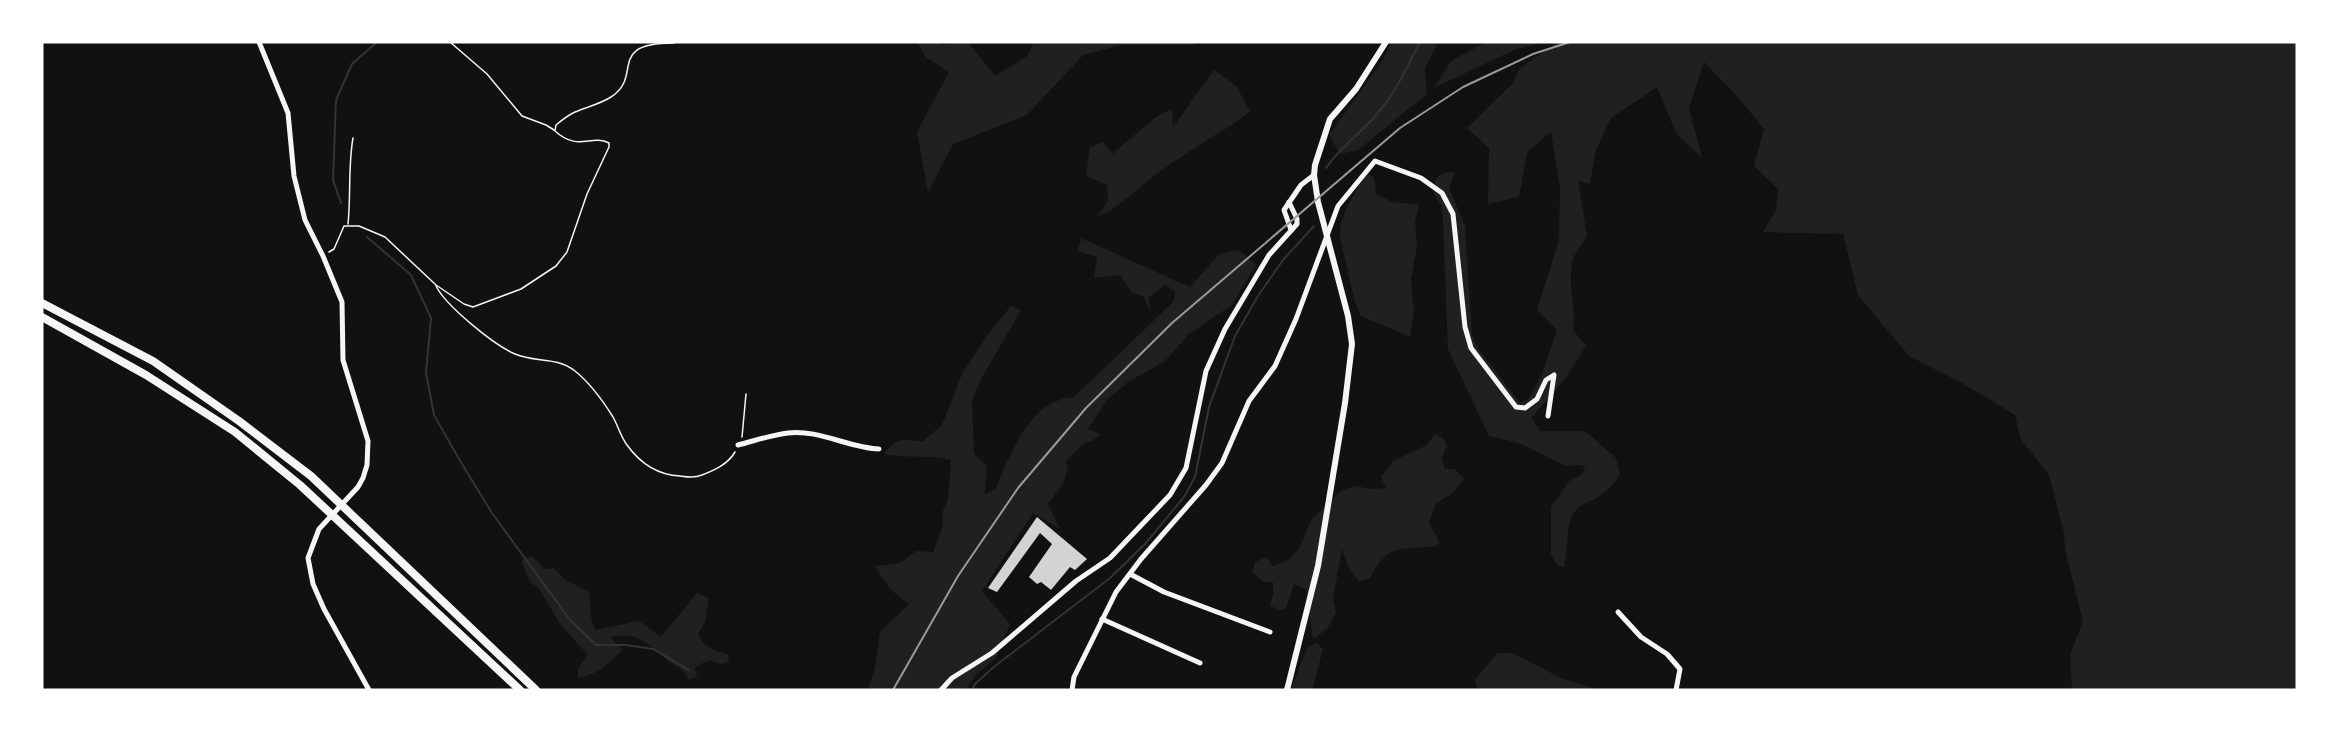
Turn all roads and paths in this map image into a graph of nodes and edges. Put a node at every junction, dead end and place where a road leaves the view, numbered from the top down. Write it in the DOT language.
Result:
graph roads {
  1 [pos="259,42"];
  2 [pos="450,42"];
  3 [pos="1386,42"];
  4 [pos="674,44"];
  5 [pos="555,131"];
  6 [pos="353,138"];
  7 [pos="1314,175"];
  8 [pos="1289,202"];
  9 [pos="348,225"];
  10 [pos="1291,230"];
  11 [pos="1325,235"];
  12 [pos="323,256"];
  13 [pos="436,285"];
  14 [pos="42,303"];
  15 [pos="42,317"];
  16 [pos="746,394"];
  17 [pos="1548,416"];
  18 [pos="738,445"];
  19 [pos="879,449"];
  20 [pos="1130,574"];
  21 [pos="1618,612"];
  22 [pos="1102,619"];
  23 [pos="1270,632"];
  24 [pos="1200,663"];
  25 [pos="369,690"];
  26 [pos="520,690"];
  27 [pos="536,690"];
  28 [pos="941,690"];
  29 [pos="1072,690"];
  30 [pos="1287,690"];
  31 [pos="1676,690"];
  1 -- 12 [label="street"];
  2 -- 5 [label="path"];
  3 -- 7 [label="street"];
  4 -- 5 [label="path"];
  5 -- 13 [label="path"];
  6 -- 9 [label="path"];
  7 -- 8 [label="street"];
  7 -- 11 [label="street"];
  8 -- 10 [label="street"];
  8 -- 10 [label="street"];
  9 -- 12 [label="path"];
  9 -- 13 [label="path"];
  10 -- 28 [label="street"];
  11 -- 17 [label="street"];
  11 -- 20 [label="street"];
  11 -- 30 [label="street"];
  12 -- 25 [label="street"];
  13 -- 18 [label="path"];
  14 -- 27 [label="highway"];
  15 -- 26 [label="highway"];
  16 -- 18 [label="path"];
  18 -- 19 [label="street"];
  20 -- 22 [label="street"];
  20 -- 23 [label="street"];
  21 -- 31 [label="street"];
  22 -- 24 [label="street"];
  22 -- 29 [label="street"];
}
